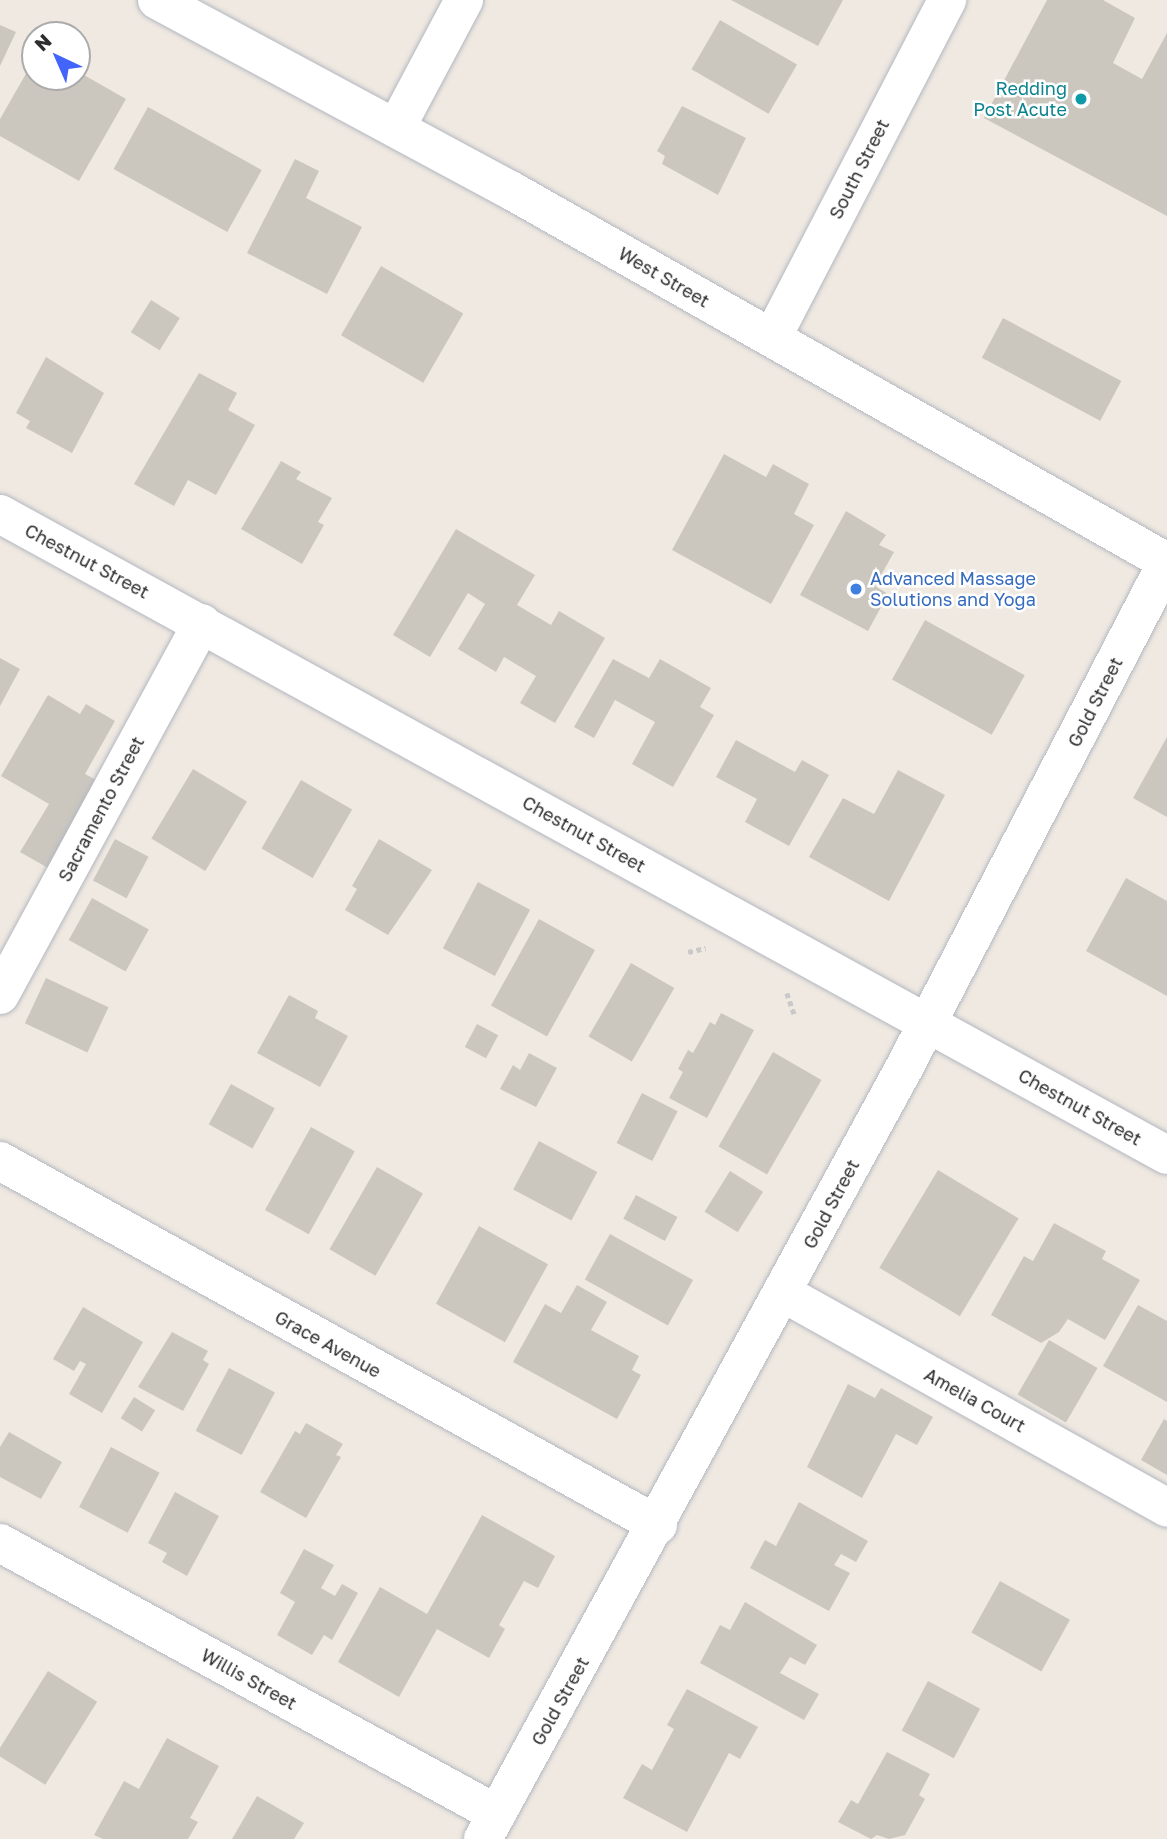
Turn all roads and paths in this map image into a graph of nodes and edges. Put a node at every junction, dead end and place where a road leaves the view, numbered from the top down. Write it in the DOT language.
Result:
graph roads {
  1 [pos="157,0"];
  2 [pos="464,0"];
  3 [pos="947,0"];
  4 [pos="396,128"];
  5 [pos="772,338"];
  6 [pos="0,514"];
  7 [pos="1167,562"];
  8 [pos="202,623"];
  9 [pos="0,995"];
  10 [pos="928,1023"];
  11 [pos="1167,1155"];
  12 [pos="0,1161"];
  13 [pos="783,1293"];
  14 [pos="1167,1508"];
  15 [pos="658,1525"];
  16 [pos="0,1543"];
  17 [pos="490,1827"];
  1 -- 4 [label="street, West Street"];
  2 -- 4 [label="street"];
  3 -- 5 [label="street, South Street"];
  4 -- 5 [label="street, West Street"];
  5 -- 7 [label="street, West Street"];
  6 -- 8 [label="street, Chestnut Street"];
  7 -- 10 [label="street, Gold Street"];
  8 -- 9 [label="street, Sacramento Street"];
  8 -- 10 [label="street, Chestnut Street"];
  10 -- 11 [label="street, Chestnut Street"];
  10 -- 13 [label="street, Gold Street"];
  12 -- 15 [label="street, Grace Avenue"];
  13 -- 14 [label="street, Amelia Court"];
  13 -- 15 [label="street, Gold Street"];
  15 -- 17 [label="street, Gold Street"];
  16 -- 17 [label="street, Willis Street"];
}
